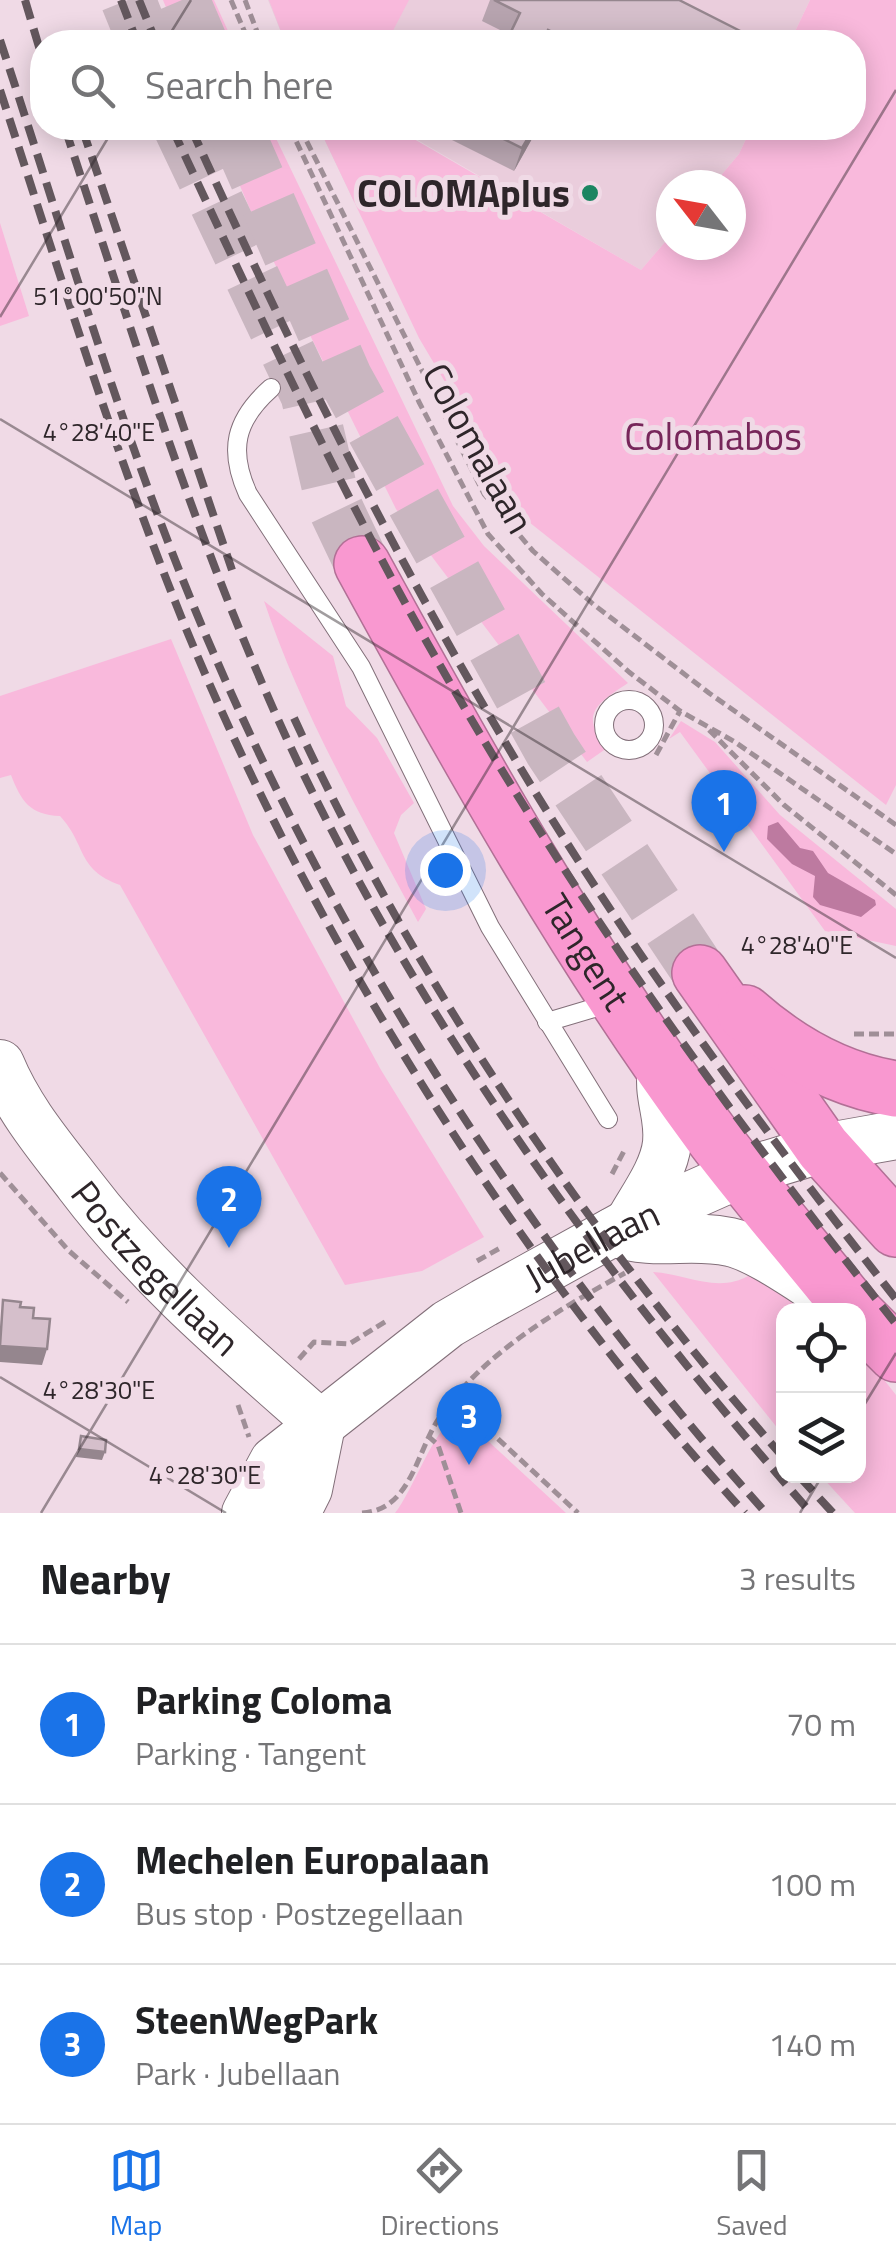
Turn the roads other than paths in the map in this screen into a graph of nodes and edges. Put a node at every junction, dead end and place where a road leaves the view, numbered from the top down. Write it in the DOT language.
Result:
graph roads {
  1 [pos="271,388"];
  2 [pos="362,564"];
  3 [pos="622,1000"];
  4 [pos="547,1022"];
  5 [pos="663,1063"];
  6 [pos="4,1078"];
  7 [pos="896,1089"];
  8 [pos="608,1118"];
  9 [pos="896,1135"];
  10 [pos="823,1148"];
  11 [pos="744,1172"];
  12 [pos="621,1228"];
  13 [pos="896,1229"];
  14 [pos="840,1303"];
  15 [pos="847,1303"];
  16 [pos="866,1324"];
  17 [pos="896,1354"];
  18 [pos="322,1425"];
  19 [pos="246,1513"];
  20 [pos="296,1513"];
  1 -- 4 [label="lane"];
  2 -- 3 [label="highway, Tangent"];
  3 -- 4 [label="lane"];
  3 -- 5 [label="highway, Tangent"];
  4 -- 8 [label="lane"];
  5 -- 11 [label="highway, Tangent"];
  5 -- 12 [label="main road"];
  6 -- 18 [label="main road, Postzegellaan"];
  7 -- 10 [label="highway"];
  9 -- 10 [label="main road, Jubellaan"];
  10 -- 11 [label="main road, Jubellaan"];
  10 -- 13 [label="highway"];
  11 -- 12 [label="main road, Jubellaan"];
  11 -- 15 [label="highway, Tangent"];
  12 -- 14 [label="main road"];
  12 -- 18 [label="main road, Jubellaan"];
  16 -- 17 [label="highway"];
  18 -- 19 [label="main road, Jubellaan"];
  18 -- 20 [label="main road"];
}
